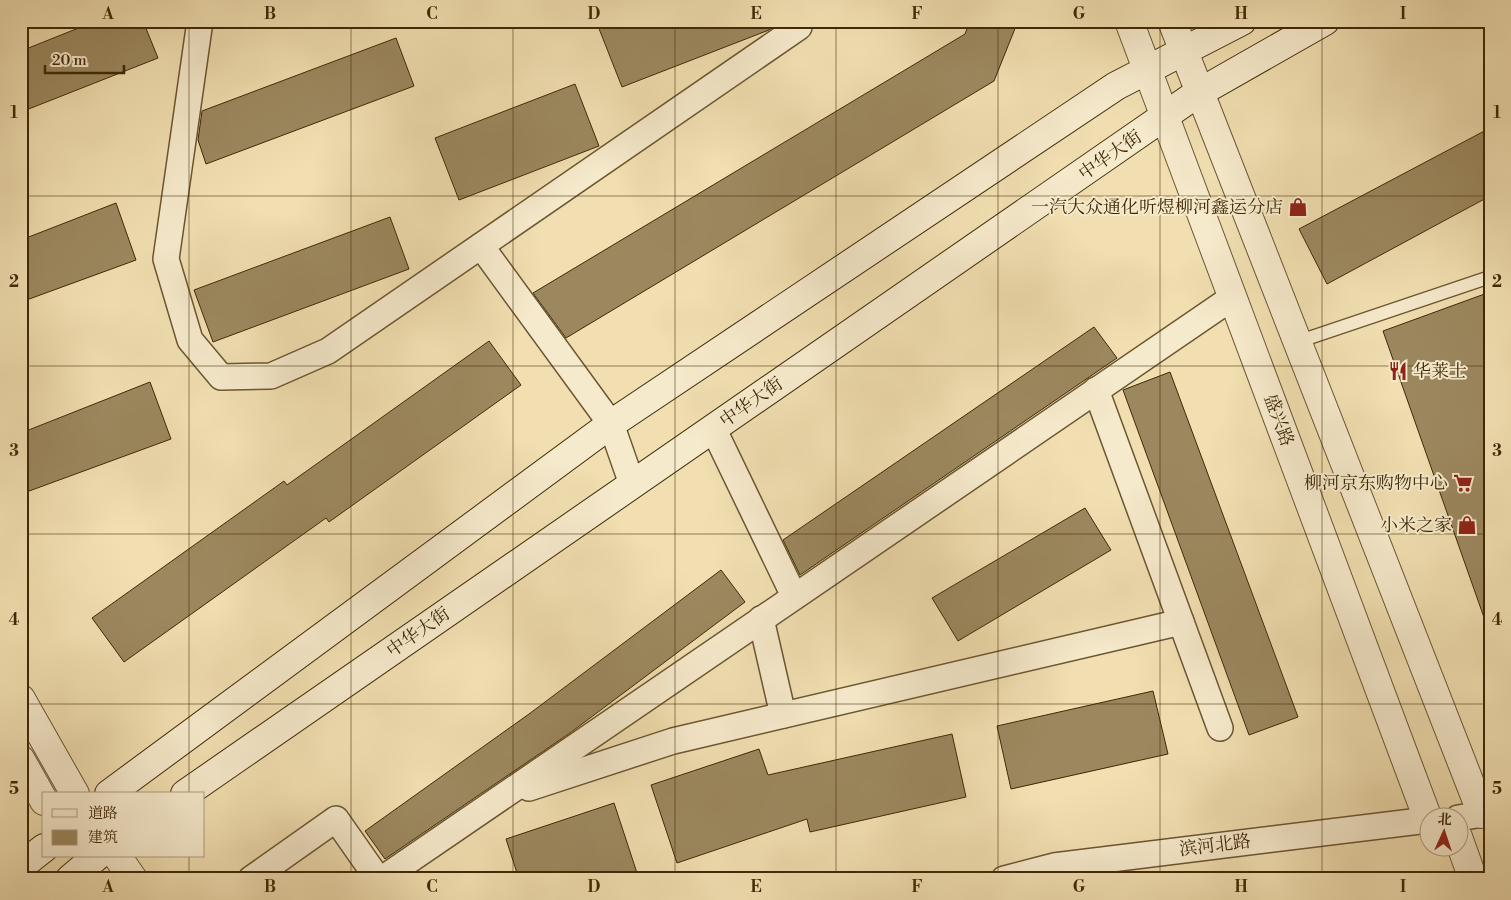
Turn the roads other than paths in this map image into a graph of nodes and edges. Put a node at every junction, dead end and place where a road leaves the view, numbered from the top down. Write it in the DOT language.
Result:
graph roads {
  1 [pos="200,21"];
  2 [pos="797,21"];
  3 [pos="1129,21"];
  4 [pos="1172,21"];
  5 [pos="1242,21"];
  6 [pos="1325,21"];
  7 [pos="1184,51"];
  8 [pos="1148,71"];
  9 [pos="1200,93"];
  10 [pos="1165,116"];
  11 [pos="481,246"];
  12 [pos="1490,277"];
  13 [pos="1233,296"];
  14 [pos="1297,342"];
  15 [pos="1096,390"];
  16 [pos="611,424"];
  17 [pos="713,428"];
  18 [pos="632,484"];
  19 [pos="794,596"];
  20 [pos="761,619"];
  21 [pos="1181,622"];
  22 [pos="21,699"];
  23 [pos="783,715"];
  24 [pos="1220,728"];
  25 [pos="21,760"];
  26 [pos="74,792"];
  27 [pos="112,792"];
  28 [pos="188,792"];
  29 [pos="503,796"];
  30 [pos="42,797"];
  31 [pos="1424,808"];
  32 [pos="1477,815"];
  33 [pos="1418,821"];
  34 [pos="42,850"];
  35 [pos="118,858"];
  36 [pos="1466,858"];
  37 [pos="21,866"];
  38 [pos="133,879"];
  39 [pos="251,879"];
  40 [pos="378,879"];
  41 [pos="382,879"];
  42 [pos="1004,879"];
  43 [pos="1473,879"];
  1 -- 11 [label="street"];
  2 -- 11 [label="street"];
  3 -- 8 [label="main road, 盛兴路"];
  4 -- 7 [label="main road"];
  5 -- 7 [label="main road"];
  6 -- 9 [label="main road, 中华大街"];
  7 -- 8 [label="main road"];
  7 -- 9 [label="main road"];
  8 -- 10 [label="main road, 盛兴路"];
  8 -- 16 [label="main road"];
  9 -- 10 [label="main road, 中华大街"];
  9 -- 14 [label="main road"];
  10 -- 13 [label="main road, 盛兴路"];
  10 -- 17 [label="main road, 中华大街"];
  11 -- 16 [label="street"];
  12 -- 14 [label="lane"];
  13 -- 15 [label="street"];
  13 -- 31 [label="main road, 盛兴路"];
  14 -- 32 [label="main road"];
  15 -- 19 [label="street"];
  15 -- 21 [label="street"];
  16 -- 18 [label="street"];
  16 -- 27 [label="main road"];
  17 -- 18 [label="main road, 中华大街"];
  17 -- 19 [label="street"];
  18 -- 28 [label="main road, 中华大街"];
  19 -- 20 [label="street"];
  20 -- 23 [label="street"];
  20 -- 29 [label="street"];
  21 -- 23 [label="street"];
  21 -- 24 [label="street"];
  22 -- 26 [label="main road"];
  23 -- 29 [label="street"];
  25 -- 30 [label="main road"];
  29 -- 41 [label="street"];
  33 -- 42 [label="street, 滨河北路"];
  34 -- 37 [label="main road"];
  35 -- 38 [label="main road"];
  36 -- 43 [label="main road"];
  39 -- 40 [label="street"];
}
